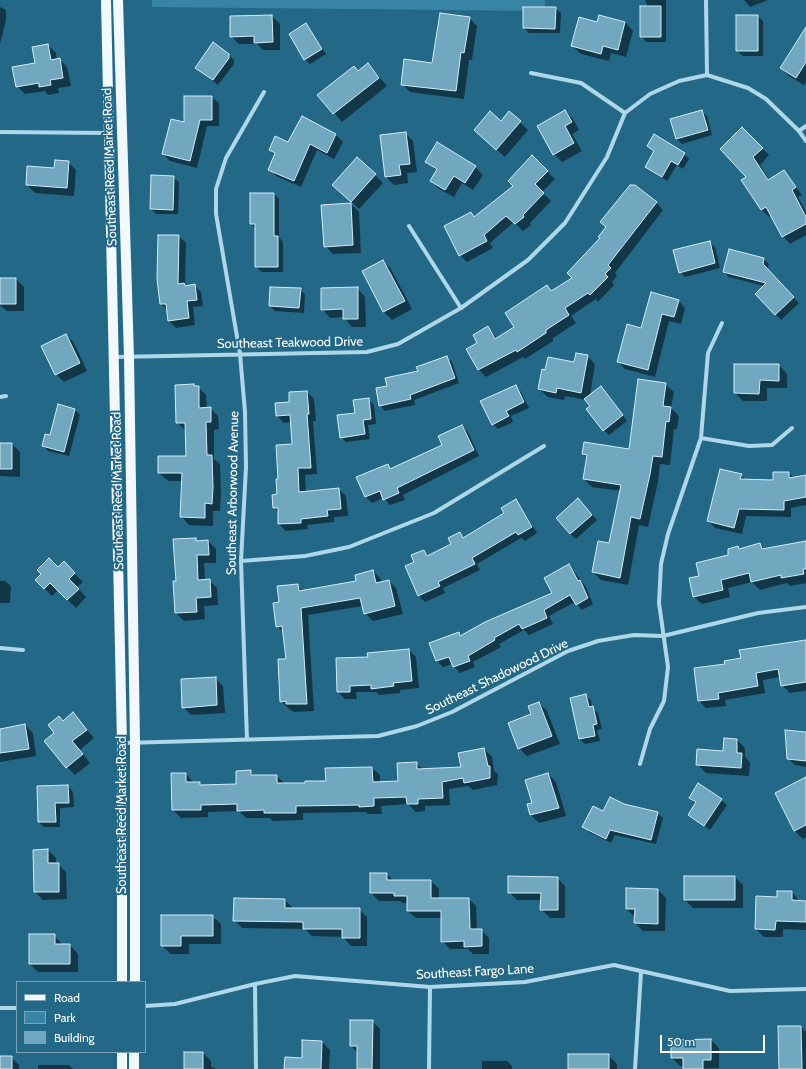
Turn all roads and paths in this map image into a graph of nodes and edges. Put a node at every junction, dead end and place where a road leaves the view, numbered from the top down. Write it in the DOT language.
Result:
graph roads {
  1 [pos="106,0"];
  2 [pos="118,0"];
  3 [pos="706,0"];
  4 [pos="531,73"];
  5 [pos="708,75"];
  6 [pos="264,92"];
  7 [pos="625,113"];
  8 [pos="806,126"];
  9 [pos="800,131"];
  10 [pos="0,132"];
  11 [pos="110,133"];
  12 [pos="806,141"];
  13 [pos="409,226"];
  14 [pos="461,308"];
  15 [pos="722,323"];
  16 [pos="240,354"];
  17 [pos="113,357"];
  18 [pos="129,357"];
  19 [pos="6,396"];
  20 [pos="0,397"];
  21 [pos="792,428"];
  22 [pos="701,438"];
  23 [pos="544,446"];
  24 [pos="241,560"];
  25 [pos="806,607"];
  26 [pos="663,636"];
  27 [pos="0,648"];
  28 [pos="23,650"];
  29 [pos="247,740"];
  30 [pos="122,743"];
  31 [pos="135,743"];
  32 [pos="640,764"];
  33 [pos="641,972"];
  34 [pos="122,981"];
  35 [pos="135,981"];
  36 [pos="255,984"];
  37 [pos="430,987"];
  38 [pos="806,989"];
  39 [pos="146,1006"];
  40 [pos="0,1008"];
  41 [pos="16,1008"];
  42 [pos="122,1053"];
  43 [pos="134,1053"];
  44 [pos="122,1069"];
  45 [pos="134,1069"];
  46 [pos="256,1069"];
  47 [pos="429,1069"];
  48 [pos="635,1069"];
  1 -- 11 [label="main road, Southeast Reed Market Road"];
  2 -- 18 [label="main road, Southeast Reed Market Road"];
  3 -- 5 [label="street"];
  4 -- 7 [label="street"];
  5 -- 7 [label="street"];
  5 -- 9 [label="street"];
  6 -- 16 [label="street, Southeast Arborwood Avenue"];
  7 -- 14 [label="street, Southeast Teakwood Drive"];
  8 -- 9 [label="street"];
  9 -- 12 [label="street"];
  10 -- 11 [label="street"];
  11 -- 17 [label="main road, Southeast Reed Market Road"];
  13 -- 14 [label="street"];
  14 -- 16 [label="street, Southeast Teakwood Drive"];
  15 -- 22 [label="street"];
  16 -- 18 [label="street, Southeast Teakwood Drive"];
  16 -- 24 [label="street, Southeast Arborwood Avenue"];
  17 -- 18 [label="street, Southeast Teakwood Drive"];
  17 -- 30 [label="main road, Southeast Reed Market Road"];
  18 -- 31 [label="main road, Southeast Reed Market Road"];
  19 -- 20 [label="street"];
  21 -- 22 [label="street"];
  22 -- 26 [label="street"];
  23 -- 24 [label="street"];
  24 -- 29 [label="street, Southeast Arborwood Avenue"];
  25 -- 26 [label="street, Southeast Shadowood Drive"];
  26 -- 29 [label="street, Southeast Shadowood Drive"];
  26 -- 32 [label="street"];
  27 -- 28 [label="street"];
  29 -- 31 [label="street, Southeast Shadowood Drive"];
  30 -- 31 [label="street, Southeast Shadowood Drive"];
  30 -- 34 [label="main road, Southeast Reed Market Road"];
  31 -- 35 [label="main road, Southeast Reed Market Road"];
  33 -- 37 [label="street, Southeast Fargo Lane"];
  33 -- 38 [label="street, Southeast Fargo Lane"];
  33 -- 48 [label="street"];
  36 -- 37 [label="street, Southeast Fargo Lane"];
  36 -- 39 [label="street, Southeast Fargo Lane"];
  36 -- 46 [label="street"];
  37 -- 47 [label="street"];
  40 -- 41 [label="street"];
  42 -- 44 [label="main road"];
  43 -- 45 [label="main road"];
}
